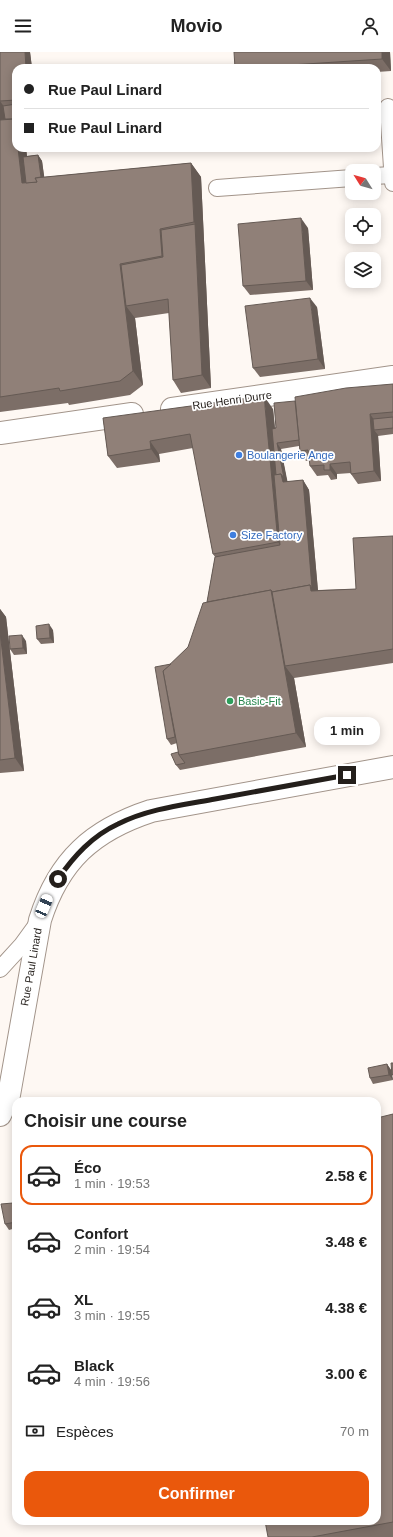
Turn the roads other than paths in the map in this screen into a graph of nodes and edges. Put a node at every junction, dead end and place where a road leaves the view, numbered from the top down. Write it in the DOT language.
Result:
graph roads {
  1 [pos="388,107"];
  2 [pos="381,177"];
  3 [pos="345,179"];
  4 [pos="393,179"];
  5 [pos="216,188"];
  6 [pos="393,377"];
  7 [pos="2,432"];
  8 [pos="393,767"];
  9 [pos="40,920"];
  10 [pos="0,969"];
  11 [pos="13,1064"];
  12 [pos="0,1090"];
  13 [pos="0,1115"];
  1 -- 4 [label="lane"];
  2 -- 4 [label="lane"];
  3 -- 5 [label="lane"];
  6 -- 7 [label="street, Rue Henri Durre"];
  8 -- 9 [label="street, Rue Paul Linard"];
  9 -- 10 [label="lane"];
  9 -- 11 [label="street, Rue Paul Linard"];
  11 -- 12 [label="street, Rue Paul Linard"];
  11 -- 13 [label="street, Rue Paul Linard"];
}
